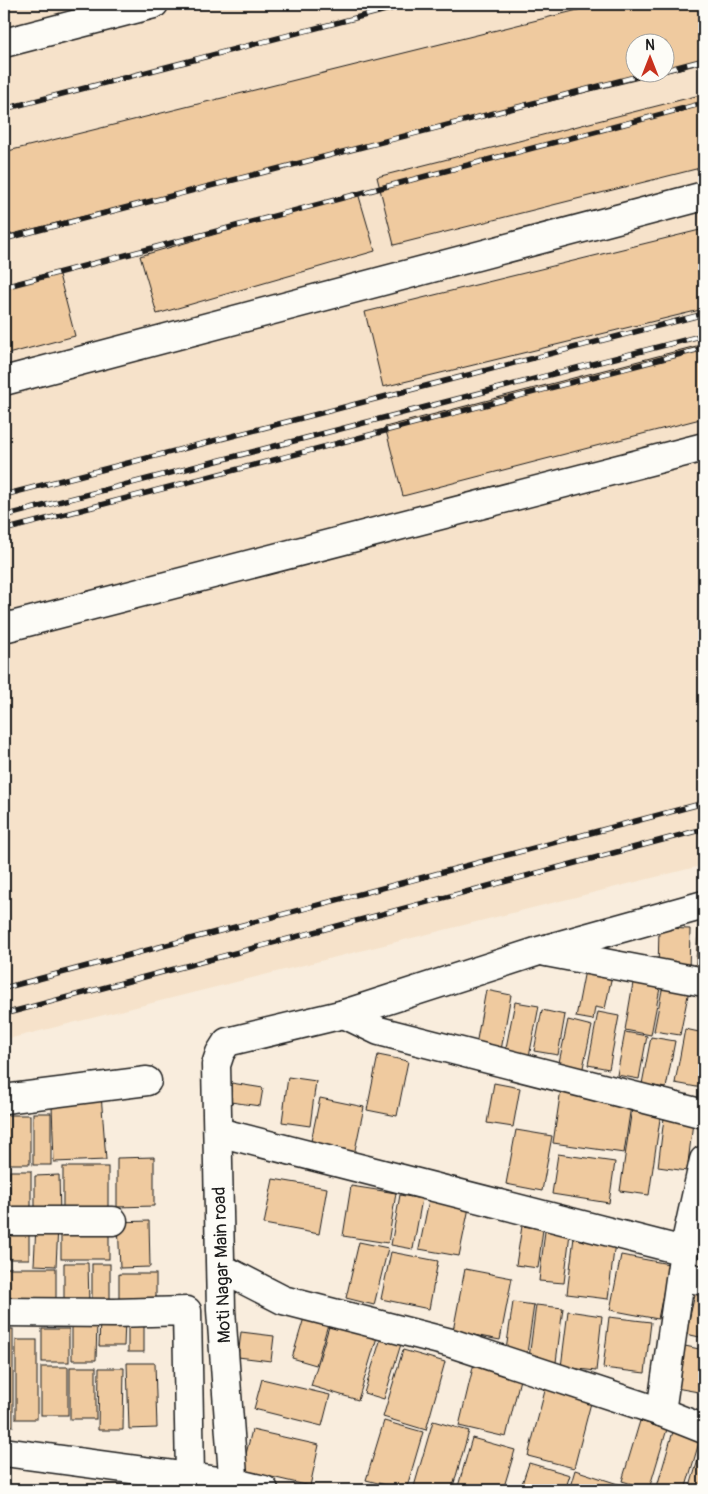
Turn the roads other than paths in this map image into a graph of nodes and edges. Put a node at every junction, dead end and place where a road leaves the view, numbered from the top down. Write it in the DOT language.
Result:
graph roads {
  1 [pos="154,4"];
  2 [pos="4,43"];
  3 [pos="704,196"];
  4 [pos="4,382"];
  5 [pos="704,447"];
  6 [pos="4,628"];
  7 [pos="704,904"];
  8 [pos="539,951"];
  9 [pos="704,982"];
  10 [pos="344,1014"];
  11 [pos="147,1081"];
  12 [pos="4,1099"];
  13 [pos="704,1114"];
  14 [pos="218,1132"];
  15 [pos="704,1160"];
  16 [pos="4,1221"];
  17 [pos="113,1221"];
  18 [pos="220,1268"];
  19 [pos="690,1269"];
  20 [pos="4,1312"];
  21 [pos="661,1412"];
  22 [pos="704,1429"];
  23 [pos="4,1452"];
  24 [pos="190,1477"];
  25 [pos="234,1486"];
  26 [pos="264,1490"];
  1 -- 2 [label="street"];
  3 -- 4 [label="street"];
  5 -- 6 [label="street"];
  7 -- 8 [label="street"];
  8 -- 9 [label="street"];
  8 -- 10 [label="street"];
  10 -- 13 [label="street"];
  10 -- 14 [label="street, Moti Nagar Main road"];
  11 -- 12 [label="street"];
  14 -- 18 [label="street, Moti Nagar Main road"];
  14 -- 19 [label="street"];
  15 -- 19 [label="street"];
  16 -- 17 [label="street"];
  18 -- 21 [label="street"];
  18 -- 25 [label="street, Moti Nagar Main road"];
  19 -- 21 [label="street"];
  20 -- 24 [label="street"];
  21 -- 22 [label="street"];
  23 -- 24 [label="street"];
  24 -- 25 [label="street"];
  25 -- 26 [label="street"];
}
